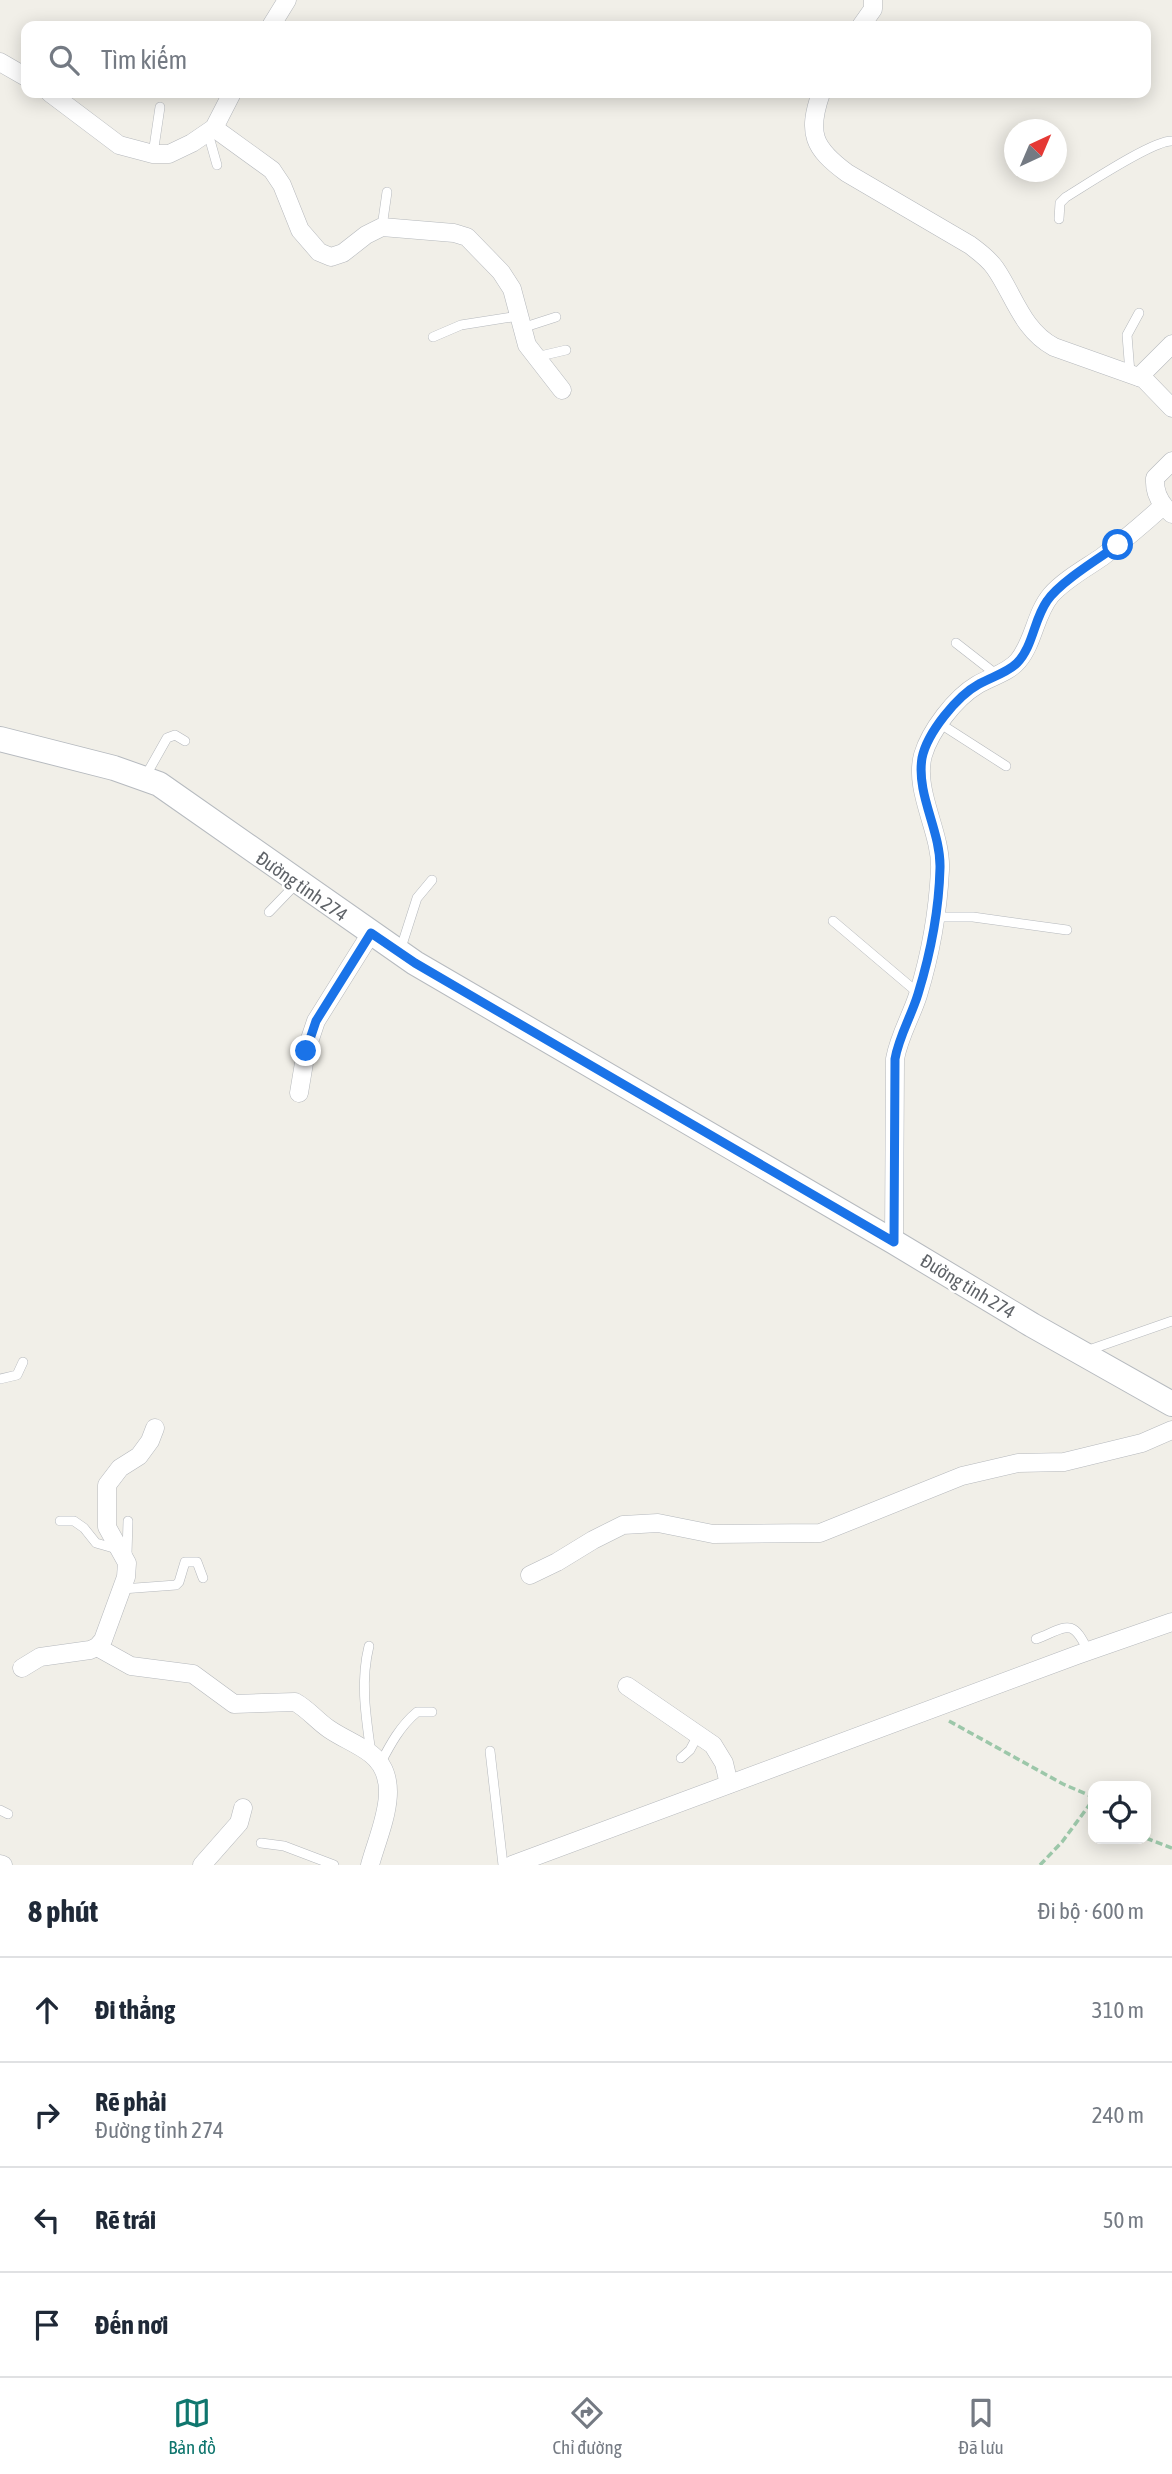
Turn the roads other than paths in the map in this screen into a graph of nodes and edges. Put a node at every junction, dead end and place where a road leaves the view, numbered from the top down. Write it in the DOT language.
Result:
graph roads {
  1 [pos="288,0"];
  2 [pos="873,0"];
  3 [pos="274,21"];
  4 [pos="865,21"];
  5 [pos="0,62"];
  6 [pos="21,74"];
  7 [pos="58,98"];
  8 [pos="229,98"];
  9 [pos="819,98"];
  10 [pos="160,107"];
  11 [pos="211,130"];
  12 [pos="1172,141"];
  13 [pos="153,153"];
  14 [pos="216,165"];
  15 [pos="387,192"];
  16 [pos="1059,219"];
  17 [pos="382,227"];
  18 [pos="1139,313"];
  19 [pos="556,317"];
  20 [pos="519,322"];
  21 [pos="433,337"];
  22 [pos="1172,344"];
  23 [pos="566,350"];
  24 [pos="536,357"];
  25 [pos="1135,375"];
  26 [pos="562,390"];
  27 [pos="1172,408"];
  28 [pos="1172,461"];
  29 [pos="1167,510"];
  30 [pos="956,643"];
  31 [pos="997,675"];
  32 [pos="939,723"];
  33 [pos="0,739"];
  34 [pos="185,741"];
  35 [pos="1006,766"];
  36 [pos="144,779"];
  37 [pos="432,880"];
  38 [pos="297,883"];
  39 [pos="269,912"];
  40 [pos="934,918"];
  41 [pos="833,921"];
  42 [pos="1067,930"];
  43 [pos="371,933"];
  44 [pos="400,953"];
  45 [pos="918,993"];
  46 [pos="299,1093"];
  47 [pos="894,1242"];
  48 [pos="1172,1321"];
  49 [pos="1082,1353"];
  50 [pos="23,1362"];
  51 [pos="0,1379"];
  52 [pos="1172,1404"];
  53 [pos="155,1428"];
  54 [pos="1172,1430"];
  55 [pos="60,1521"];
  56 [pos="128,1521"];
  57 [pos="125,1557"];
  58 [pos="530,1575"];
  59 [pos="203,1578"];
  60 [pos="122,1589"];
  61 [pos="1172,1622"];
  62 [pos="1036,1639"];
  63 [pos="369,1646"];
  64 [pos="97,1647"];
  65 [pos="1088,1651"];
  66 [pos="22,1668"];
  67 [pos="627,1686"];
  68 [pos="432,1712"];
  69 [pos="698,1735"];
  70 [pos="489,1751"];
  71 [pos="681,1758"];
  72 [pos="376,1759"];
  73 [pos="729,1784"];
  74 [pos="243,1808"];
  75 [pos="261,1843"];
  76 [pos="202,1865"];
  77 [pos="334,1865"];
  78 [pos="370,1865"];
  79 [pos="503,1865"];
  80 [pos="512,1865"];
  1 -- 3 [label="street"];
  2 -- 4 [label="street"];
  5 -- 6 [label="street"];
  7 -- 13 [label="street"];
  8 -- 11 [label="street"];
  9 -- 25 [label="street"];
  10 -- 13 [label="lane"];
  11 -- 13 [label="street"];
  11 -- 14 [label="lane"];
  11 -- 17 [label="street"];
  12 -- 16 [label="lane"];
  15 -- 17 [label="lane"];
  17 -- 20 [label="street"];
  18 -- 25 [label="lane"];
  19 -- 20 [label="lane"];
  20 -- 21 [label="lane"];
  20 -- 24 [label="street"];
  22 -- 25 [label="street"];
  23 -- 24 [label="lane"];
  24 -- 26 [label="street"];
  25 -- 27 [label="street"];
  28 -- 29 [label="street"];
  29 -- 31 [label="street"];
  30 -- 31 [label="lane"];
  31 -- 32 [label="street"];
  32 -- 35 [label="lane"];
  32 -- 40 [label="street"];
  33 -- 36 [label="main road, Đường tỉnh 274"];
  34 -- 36 [label="lane"];
  36 -- 38 [label="main road, Đường tỉnh 274"];
  37 -- 44 [label="lane"];
  38 -- 39 [label="lane"];
  38 -- 43 [label="main road, Đường tỉnh 274"];
  40 -- 42 [label="lane"];
  40 -- 45 [label="street"];
  41 -- 45 [label="lane"];
  43 -- 44 [label="main road, Đường tỉnh 274"];
  43 -- 46 [label="street"];
  44 -- 47 [label="main road, Đường tỉnh 274"];
  45 -- 47 [label="street"];
  47 -- 49 [label="main road, Đường tỉnh 274"];
  48 -- 49 [label="lane"];
  49 -- 52 [label="main road, Đường tỉnh 274"];
  50 -- 51 [label="lane"];
  53 -- 57 [label="street"];
  54 -- 58 [label="street"];
  55 -- 57 [label="lane"];
  56 -- 57 [label="lane"];
  57 -- 60 [label="street"];
  59 -- 60 [label="lane"];
  60 -- 64 [label="street"];
  61 -- 65 [label="street"];
  62 -- 65 [label="lane"];
  63 -- 72 [label="lane"];
  64 -- 66 [label="street"];
  64 -- 72 [label="street"];
  65 -- 73 [label="street"];
  67 -- 69 [label="street"];
  68 -- 72 [label="lane"];
  69 -- 71 [label="lane"];
  69 -- 73 [label="street"];
  70 -- 79 [label="lane"];
  72 -- 78 [label="street"];
  73 -- 80 [label="street"];
  74 -- 76 [label="street"];
  75 -- 77 [label="lane"];
}
